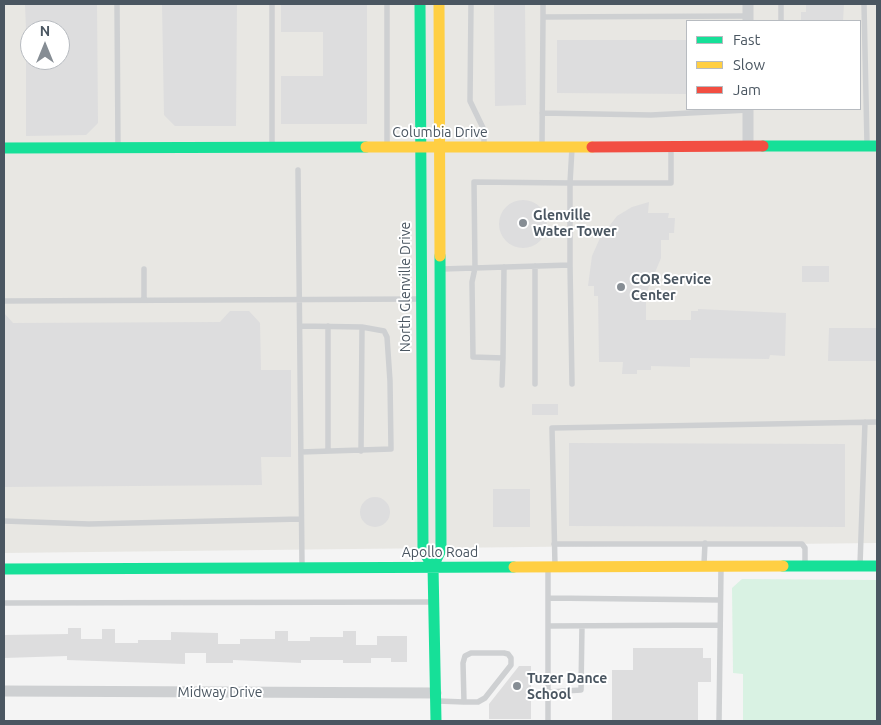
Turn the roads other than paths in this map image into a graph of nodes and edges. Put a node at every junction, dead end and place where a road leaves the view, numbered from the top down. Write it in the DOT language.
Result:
graph roads {
  1 [pos="117,4"];
  2 [pos="272,4"];
  3 [pos="387,4"];
  4 [pos="420,4"];
  5 [pos="438,4"];
  6 [pos="471,4"];
  7 [pos="543,4"];
  8 [pos="748,4"];
  9 [pos="781,4"];
  10 [pos="864,4"];
  11 [pos="543,17"];
  12 [pos="715,19"];
  13 [pos="748,19"];
  14 [pos="781,20"];
  15 [pos="715,110"];
  16 [pos="748,110"];
  17 [pos="542,113"];
  18 [pos="748,145"];
  19 [pos="439,146"];
  20 [pos="484,146"];
  21 [pos="542,146"];
  22 [pos="572,146"];
  23 [pos="671,146"];
  24 [pos="872,146"];
  25 [pos="387,147"];
  26 [pos="419,147"];
  27 [pos="4,148"];
  28 [pos="118,148"];
  29 [pos="272,148"];
  30 [pos="298,170"];
  31 [pos="570,183"];
  32 [pos="570,265"];
  33 [pos="535,266"];
  34 [pos="504,267"];
  35 [pos="475,268"];
  36 [pos="144,269"];
  37 [pos="440,269"];
  38 [pos="299,299"];
  39 [pos="420,299"];
  40 [pos="144,300"];
  41 [pos="4,301"];
  42 [pos="300,326"];
  43 [pos="328,326"];
  44 [pos="362,327"];
  45 [pos="503,358"];
  46 [pos="535,384"];
  47 [pos="572,384"];
  48 [pos="441,385"];
  49 [pos="502,385"];
  50 [pos="421,386"];
  51 [pos="865,422"];
  52 [pos="877,422"];
  53 [pos="328,451"];
  54 [pos="361,451"];
  55 [pos="301,452"];
  56 [pos="301,519"];
  57 [pos="4,521"];
  58 [pos="554,544"];
  59 [pos="705,544"];
  60 [pos="433,566"];
  61 [pos="552,566"];
  62 [pos="704,566"];
  63 [pos="721,566"];
  64 [pos="805,566"];
  65 [pos="860,566"];
  66 [pos="877,566"];
  67 [pos="302,568"];
  68 [pos="4,570"];
  69 [pos="548,598"];
  70 [pos="720,600"];
  71 [pos="434,602"];
  72 [pos="4,603"];
  73 [pos="720,625"];
  74 [pos="548,626"];
  75 [pos="582,626"];
  76 [pos="4,691"];
  77 [pos="548,692"];
  78 [pos="436,697"];
  79 [pos="464,702"];
  80 [pos="436,721"];
  81 [pos="548,721"];
  82 [pos="719,721"];
  1 -- 28 [label="lane"];
  2 -- 29 [label="lane"];
  3 -- 25 [label="lane"];
  4 -- 26 [label="street, North Glenville Drive"];
  5 -- 19 [label="street, North Glenville Drive"];
  6 -- 20 [label="lane"];
  7 -- 11 [label="lane"];
  8 -- 13 [label="street"];
  9 -- 14 [label="lane"];
  10 -- 24 [label="lane"];
  11 -- 12 [label="lane"];
  11 -- 17 [label="lane"];
  12 -- 13 [label="lane"];
  15 -- 17 [label="lane"];
  16 -- 18 [label="street"];
  17 -- 21 [label="lane"];
  18 -- 23 [label="street, Columbia Drive"];
  18 -- 24 [label="street, Columbia Drive"];
  19 -- 20 [label="street, Columbia Drive"];
  19 -- 26 [label="street, Columbia Drive"];
  19 -- 37 [label="street, North Glenville Drive"];
  20 -- 21 [label="street, Columbia Drive"];
  21 -- 22 [label="street, Columbia Drive"];
  22 -- 23 [label="street, Columbia Drive"];
  22 -- 31 [label="lane"];
  23 -- 31 [label="lane"];
  25 -- 26 [label="street, Columbia Drive"];
  25 -- 29 [label="street, Columbia Drive"];
  26 -- 39 [label="street, North Glenville Drive"];
  27 -- 28 [label="street, Columbia Drive"];
  28 -- 29 [label="street, Columbia Drive"];
  30 -- 38 [label="lane"];
  31 -- 32 [label="lane"];
  31 -- 35 [label="lane"];
  32 -- 33 [label="lane"];
  32 -- 47 [label="lane"];
  33 -- 34 [label="lane"];
  33 -- 46 [label="lane"];
  34 -- 35 [label="lane"];
  34 -- 45 [label="lane"];
  35 -- 37 [label="lane"];
  35 -- 45 [label="lane"];
  36 -- 40 [label="lane"];
  37 -- 48 [label="street, North Glenville Drive"];
  38 -- 39 [label="lane"];
  38 -- 40 [label="lane"];
  38 -- 42 [label="lane"];
  39 -- 50 [label="street, North Glenville Drive"];
  40 -- 41 [label="lane"];
  42 -- 43 [label="lane"];
  42 -- 55 [label="lane"];
  43 -- 44 [label="lane"];
  43 -- 53 [label="lane"];
  44 -- 54 [label="lane"];
  44 -- 54 [label="lane"];
  45 -- 49 [label="lane"];
  48 -- 50 [label="street"];
  48 -- 60 [label="street, North Glenville Drive"];
  50 -- 60 [label="street, North Glenville Drive"];
  51 -- 52 [label="lane"];
  51 -- 58 [label="lane"];
  51 -- 65 [label="lane"];
  53 -- 54 [label="lane"];
  53 -- 55 [label="lane"];
  55 -- 56 [label="lane"];
  56 -- 57 [label="lane"];
  56 -- 67 [label="lane"];
  58 -- 59 [label="lane"];
  58 -- 61 [label="lane"];
  59 -- 62 [label="lane"];
  59 -- 64 [label="lane"];
  60 -- 61 [label="street, Apollo Road"];
  60 -- 67 [label="street, Apollo Road"];
  60 -- 71 [label="street, North Glenville Drive"];
  61 -- 62 [label="street, Apollo Road"];
  61 -- 69 [label="lane"];
  62 -- 63 [label="street, Apollo Road"];
  63 -- 64 [label="street, Apollo Road"];
  63 -- 70 [label="lane"];
  64 -- 65 [label="street, Apollo Road"];
  65 -- 66 [label="street, Apollo Road"];
  67 -- 68 [label="street, Apollo Road"];
  69 -- 70 [label="lane"];
  69 -- 74 [label="lane"];
  70 -- 73 [label="lane"];
  71 -- 72 [label="lane"];
  71 -- 78 [label="street, North Glenville Drive"];
  73 -- 75 [label="lane"];
  73 -- 82 [label="lane"];
  74 -- 75 [label="lane"];
  74 -- 77 [label="lane"];
  75 -- 77 [label="lane"];
  76 -- 78 [label="street, Midway Drive"];
  77 -- 81 [label="lane"];
  78 -- 79 [label="lane"];
  78 -- 80 [label="street, North Glenville Drive"];
  79 -- 79 [label="lane"];
}
